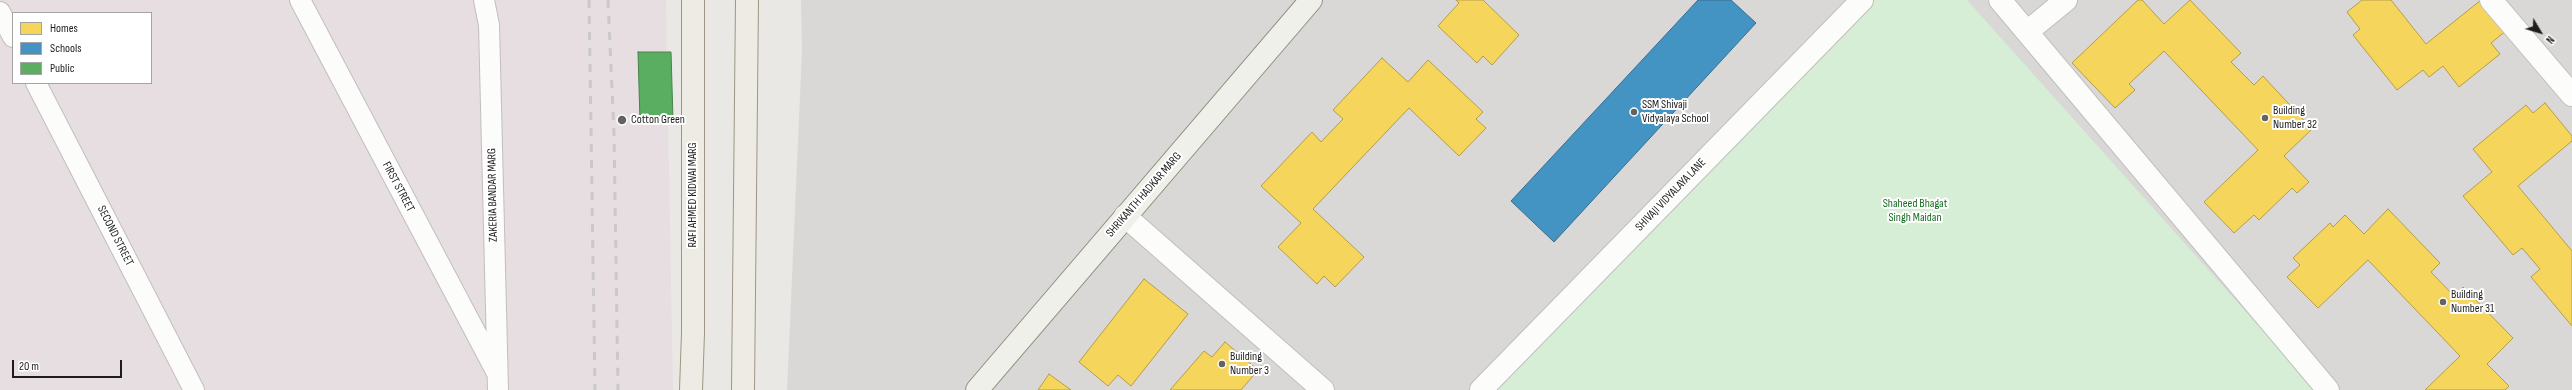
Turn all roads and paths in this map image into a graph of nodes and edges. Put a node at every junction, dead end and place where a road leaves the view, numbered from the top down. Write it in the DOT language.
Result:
graph roads {
  1 [pos="300,0"];
  2 [pos="484,0"];
  3 [pos="693,0"];
  4 [pos="747,0"];
  5 [pos="1311,0"];
  6 [pos="1862,0"];
  7 [pos="2000,0"];
  8 [pos="2066,0"];
  9 [pos="2491,0"];
  10 [pos="0,12"];
  11 [pos="2027,32"];
  12 [pos="12,35"];
  13 [pos="37,84"];
  14 [pos="2572,96"];
  15 [pos="1126,216"];
  16 [pos="497,382"];
  17 [pos="194,390"];
  18 [pos="691,390"];
  19 [pos="743,390"];
  20 [pos="977,390"];
  21 [pos="1323,390"];
  22 [pos="1481,390"];
  23 [pos="2328,390"];
  1 -- 16 [label="lane, FIRST STREET"];
  2 -- 16 [label="lane, ZAKERIA BANDAR MARG"];
  3 -- 18 [label="main road, RAFI AHMED KIDWAI MARG"];
  4 -- 19 [label="main road"];
  5 -- 15 [label="main road, SHRIKANTH HADKAR MARG"];
  6 -- 22 [label="street, SHIVAJI VIDYALAYA LANE"];
  7 -- 11 [label="street"];
  8 -- 11 [label="street"];
  9 -- 14 [label="street"];
  10 -- 12 [label="lane"];
  11 -- 23 [label="street"];
  13 -- 17 [label="lane, SECOND STREET"];
  15 -- 20 [label="main road, SHRIKANTH HADKAR MARG"];
  15 -- 21 [label="street"];
}
